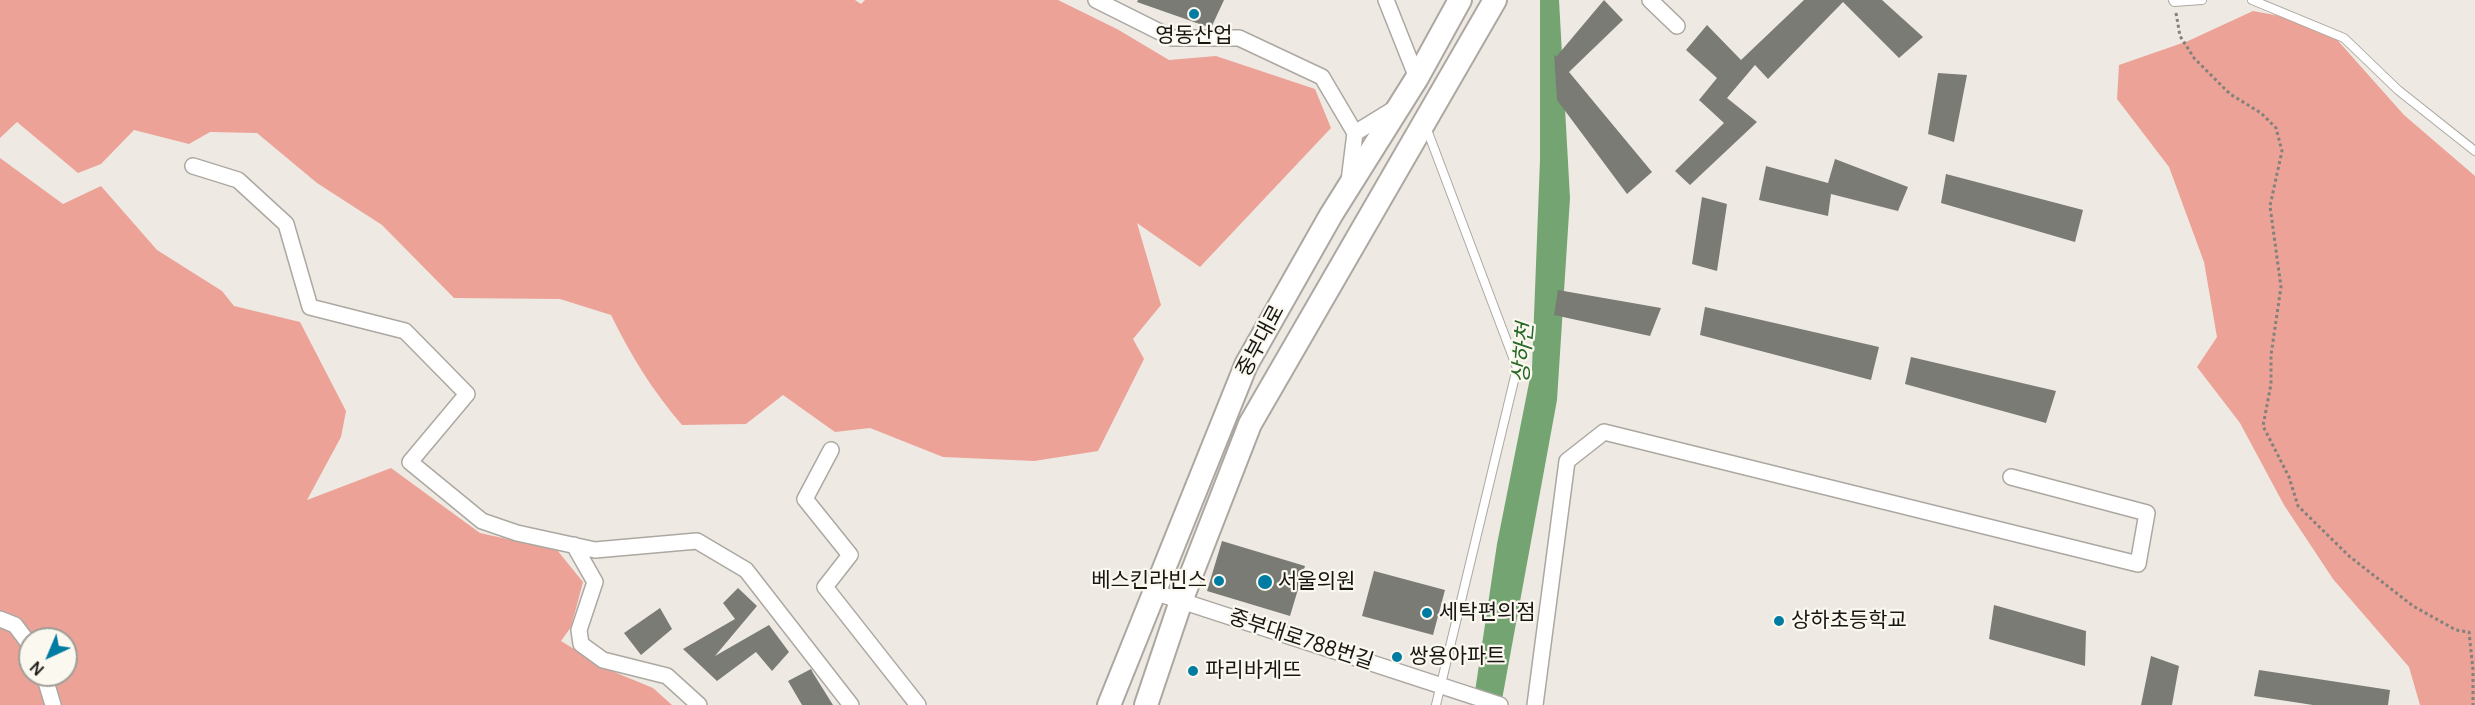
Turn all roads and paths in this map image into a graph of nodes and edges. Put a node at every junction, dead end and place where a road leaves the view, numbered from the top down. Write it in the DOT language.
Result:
graph roads {
  1 [pos="1096,0"];
  2 [pos="1386,0"];
  3 [pos="1460,0"];
  4 [pos="1495,0"];
  5 [pos="1650,0"];
  6 [pos="2202,0"];
  7 [pos="2252,0"];
  8 [pos="2174,1"];
  9 [pos="1677,26"];
  10 [pos="1417,78"];
  11 [pos="1400,105"];
  12 [pos="1424,121"];
  13 [pos="1355,133"];
  14 [pos="2475,151"];
  15 [pos="193,166"];
  16 [pos="1349,186"];
  17 [pos="831,450"];
  18 [pos="2011,477"];
  19 [pos="574,545"];
  20 [pos="1154,592"];
  21 [pos="1181,601"];
  22 [pos="0,619"];
  23 [pos="18,629"];
  24 [pos="1445,686"];
  25 [pos="48,687"];
  26 [pos="53,705"];
  27 [pos="699,705"];
  28 [pos="851,705"];
  29 [pos="918,705"];
  30 [pos="1109,705"];
  31 [pos="1146,705"];
  32 [pos="1436,705"];
  33 [pos="1500,705"];
  34 [pos="1535,705"];
  35 [pos="2473,705"];
  1 -- 13 [label="street"];
  2 -- 10 [label="street"];
  3 -- 10 [label="main road, 중부대로"];
  4 -- 12 [label="main road, 중부대로"];
  5 -- 9 [label="street"];
  6 -- 8 [label="lane"];
  7 -- 14 [label="lane"];
  8 -- 35 [label="path"];
  10 -- 11 [label="main road, 중부대로"];
  11 -- 13 [label="street"];
  11 -- 16 [label="main road, 중부대로"];
  12 -- 21 [label="main road, 중부대로"];
  12 -- 24 [label="lane"];
  13 -- 16 [label="street"];
  15 -- 19 [label="street"];
  16 -- 20 [label="main road, 중부대로"];
  17 -- 29 [label="street"];
  18 -- 34 [label="street"];
  19 -- 27 [label="street"];
  19 -- 28 [label="street"];
  20 -- 21 [label="street, 중부대로788번길"];
  20 -- 30 [label="main road, 중부대로"];
  21 -- 24 [label="street, 중부대로788번길"];
  21 -- 31 [label="main road, 중부대로"];
  22 -- 23 [label="street"];
  24 -- 32 [label="lane"];
  24 -- 33 [label="street, 중부대로788번길"];
  25 -- 26 [label="street"];
}
